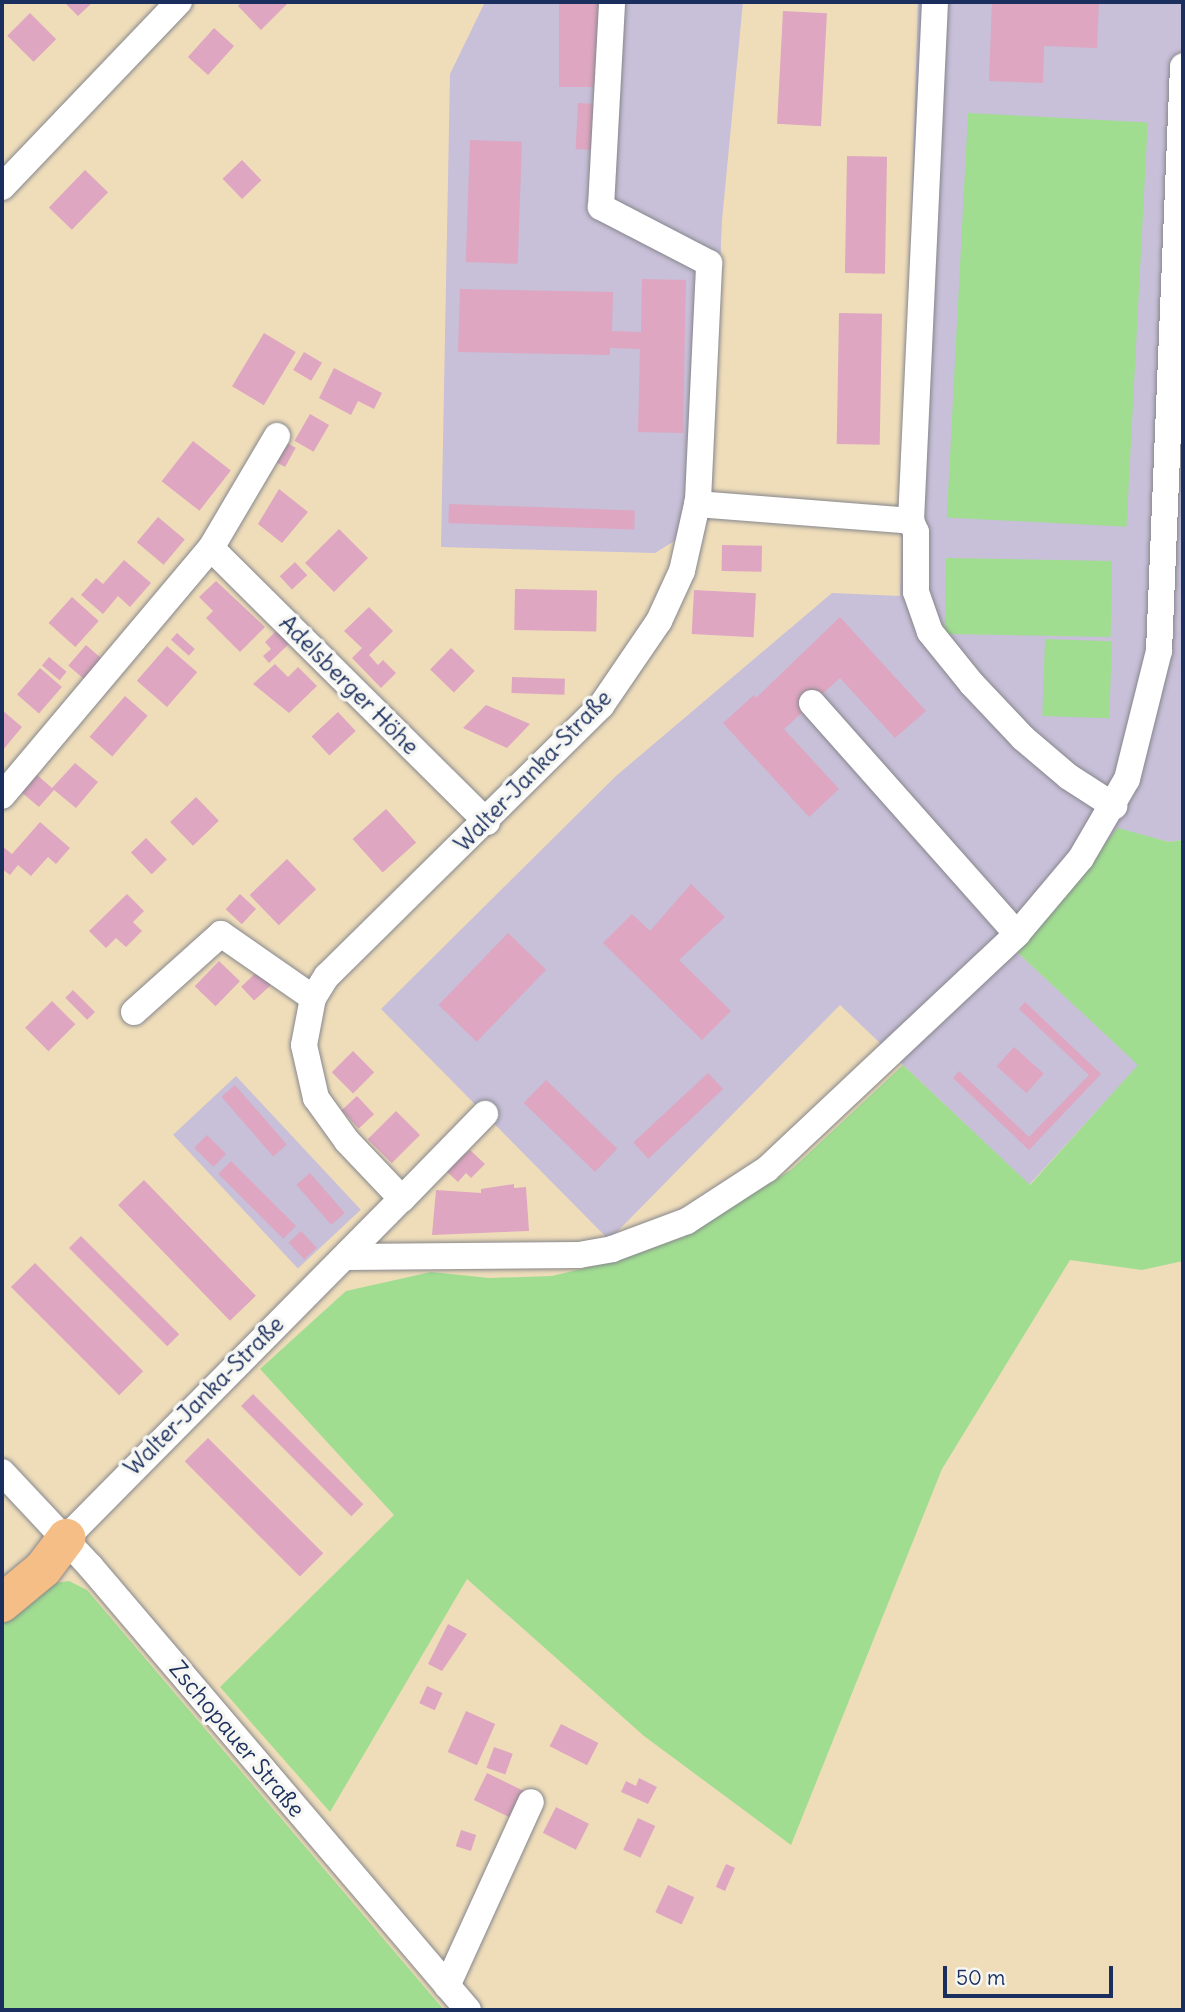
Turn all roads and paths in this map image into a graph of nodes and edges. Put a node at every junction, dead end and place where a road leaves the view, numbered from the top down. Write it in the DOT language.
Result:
graph roads {
  1 [pos="179,2"];
  2 [pos="612,2"];
  3 [pos="935,2"];
  4 [pos="1183,66"];
  5 [pos="2,187"];
  6 [pos="278,436"];
  7 [pos="697,504"];
  8 [pos="911,521"];
  9 [pos="211,548"];
  10 [pos="812,703"];
  11 [pos="2,796"];
  12 [pos="1114,806"];
  13 [pos="487,822"];
  14 [pos="1017,934"];
  15 [pos="313,998"];
  16 [pos="134,1012"];
  17 [pos="485,1114"];
  18 [pos="402,1199"];
  19 [pos="345,1257"];
  20 [pos="2,1472"];
  21 [pos="66,1538"];
  22 [pos="2,1570"];
  23 [pos="2,1603"];
  24 [pos="531,1802"];
  25 [pos="447,1986"];
  26 [pos="468,2010"];
  1 -- 5 [label="street"];
  2 -- 7 [label="street, Walter-Janka-Straße"];
  3 -- 8 [label="street"];
  4 -- 12 [label="street"];
  6 -- 9 [label="street"];
  7 -- 8 [label="street"];
  7 -- 13 [label="street, Walter-Janka-Straße"];
  8 -- 12 [label="street"];
  9 -- 11 [label="street"];
  9 -- 13 [label="street, Adelsberger Höhe"];
  10 -- 14 [label="street"];
  12 -- 14 [label="street"];
  13 -- 15 [label="street, Walter-Janka-Straße"];
  14 -- 19 [label="street"];
  15 -- 16 [label="street"];
  15 -- 18 [label="street, Walter-Janka-Straße"];
  17 -- 18 [label="street, Walter-Janka-Straße"];
  18 -- 19 [label="street, Walter-Janka-Straße"];
  19 -- 21 [label="street, Walter-Janka-Straße"];
  20 -- 21 [label="street, Zschopauer Straße"];
  21 -- 22 [label="highway"];
  21 -- 23 [label="highway"];
  21 -- 25 [label="street, Zschopauer Straße"];
  24 -- 25 [label="street"];
  25 -- 26 [label="street, Zschopauer Straße"];
}
